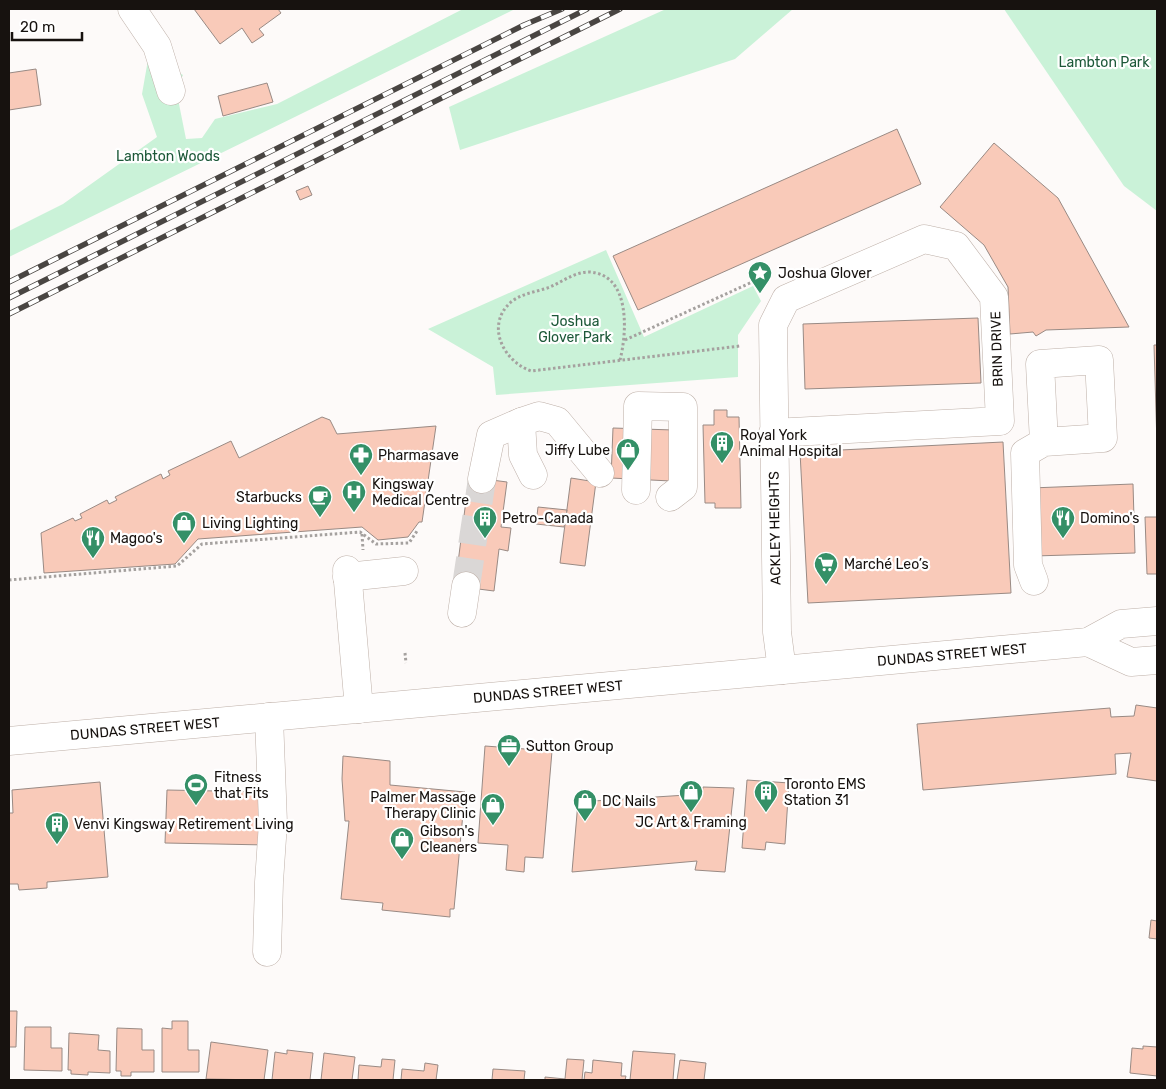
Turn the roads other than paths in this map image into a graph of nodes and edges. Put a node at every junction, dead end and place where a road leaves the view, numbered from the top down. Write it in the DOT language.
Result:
graph roads {
  1 [pos="132,9"];
  2 [pos="171,91"];
  3 [pos="773,325"];
  4 [pos="521,422"];
  5 [pos="774,433"];
  6 [pos="1044,442"];
  7 [pos="600,473"];
  8 [pos="534,475"];
  9 [pos="482,479"];
  10 [pos="636,490"];
  11 [pos="670,496"];
  12 [pos="404,572"];
  13 [pos="1034,581"];
  14 [pos="466,586"];
  15 [pos="462,613"];
  16 [pos="1157,621"];
  17 [pos="1088,642"];
  18 [pos="1157,660"];
  19 [pos="782,670"];
  20 [pos="360,709"];
  21 [pos="269,717"];
  22 [pos="9,741"];
  23 [pos="267,952"];
  1 -- 2 [label="main road"];
  3 -- 5 [label="main road, ACKLEY HEIGHTS"];
  3 -- 5 [label="main road, BRIN DRIVE"];
  4 -- 7 [label="main road"];
  4 -- 8 [label="main road"];
  4 -- 9 [label="main road"];
  5 -- 19 [label="main road, ACKLEY HEIGHTS"];
  6 -- 13 [label="main road"];
  10 -- 11 [label="main road"];
  12 -- 20 [label="main road"];
  14 -- 15 [label="main road"];
  16 -- 17 [label="main road, DUNDAS STREET WEST"];
  17 -- 18 [label="main road"];
  17 -- 19 [label="main road, DUNDAS STREET WEST"];
  19 -- 20 [label="main road, DUNDAS STREET WEST"];
  20 -- 21 [label="main road, DUNDAS STREET WEST"];
  21 -- 22 [label="main road, DUNDAS STREET WEST"];
  21 -- 23 [label="main road"];
}
